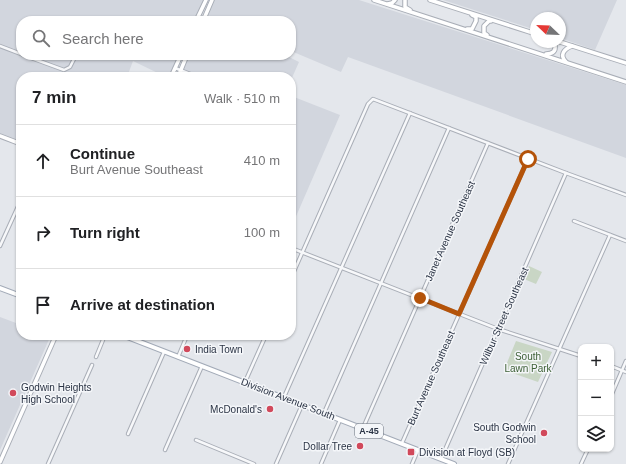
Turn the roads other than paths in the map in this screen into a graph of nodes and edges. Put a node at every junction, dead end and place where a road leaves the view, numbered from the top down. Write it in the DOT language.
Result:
graph roads {
  1 [pos="206,0"];
  2 [pos="212,0"];
  3 [pos="374,0"];
  4 [pos="395,0"];
  5 [pos="405,0"];
  6 [pos="430,0"];
  7 [pos="387,4"];
  8 [pos="468,12"];
  9 [pos="414,13"];
  10 [pos="198,16"];
  11 [pos="204,16"];
  12 [pos="494,21"];
  13 [pos="466,29"];
  14 [pos="530,32"];
  15 [pos="488,36"];
  16 [pos="566,44"];
  17 [pos="0,46"];
  18 [pos="573,46"];
  19 [pos="555,48"];
  20 [pos="16,53"];
  21 [pos="541,54"];
  22 [pos="36,60"];
  23 [pos="74,60"];
  24 [pos="179,60"];
  25 [pos="186,60"];
  26 [pos="568,63"];
  27 [pos="626,63"];
  28 [pos="175,68"];
  29 [pos="181,70"];
  30 [pos="173,72"];
  31 [pos="186,72"];
  32 [pos="626,82"];
  33 [pos="410,113"];
  34 [pos="449,128"];
  35 [pos="0,136"];
  36 [pos="16,142"];
  37 [pos="488,143"];
  38 [pos="528,159"];
  39 [pos="566,174"];
  40 [pos="626,195"];
  41 [pos="16,211"];
  42 [pos="574,221"];
  43 [pos="610,235"];
  44 [pos="626,241"];
  45 [pos="0,246"];
  46 [pos="296,250"];
  47 [pos="302,252"];
  48 [pos="296,266"];
  49 [pos="341,268"];
  50 [pos="381,283"];
  51 [pos="0,288"];
  52 [pos="16,294"];
  53 [pos="420,298"];
  54 [pos="459,314"];
  55 [pos="498,329"];
  56 [pos="54,340"];
  57 [pos="104,340"];
  58 [pos="135,340"];
  59 [pos="185,340"];
  60 [pos="264,340"];
  61 [pos="559,349"];
  62 [pos="164,351"];
  63 [pos="578,355"];
  64 [pos="96,357"];
  65 [pos="178,357"];
  66 [pos="626,361"];
  67 [pos="92,365"];
  68 [pos="202,365"];
  69 [pos="614,367"];
  70 [pos="622,370"];
  71 [pos="626,372"];
  72 [pos="245,382"];
  73 [pos="614,389"];
  74 [pos="284,397"];
  75 [pos="302,405"];
  76 [pos="324,413"];
  77 [pos="340,420"];
  78 [pos="363,428"];
  79 [pos="128,434"];
  80 [pos="196,440"];
  81 [pos="402,443"];
  82 [pos="165,450"];
  83 [pos="418,450"];
  84 [pos="587,452"];
  85 [pos="441,459"];
  86 [pos="0,462"];
  87 [pos="48,464"];
  88 [pos="254,464"];
  89 [pos="276,464"];
  90 [pos="321,464"];
  91 [pos="412,464"];
  92 [pos="454,464"];
  93 [pos="508,464"];
  94 [pos="581,464"];
  1 -- 10 [label="street"];
  2 -- 11 [label="street"];
  3 -- 7 [label="street"];
  4 -- 7 [label="street"];
  5 -- 9 [label="street"];
  6 -- 8 [label="street"];
  7 -- 9 [label="street"];
  8 -- 12 [label="street"];
  8 -- 13 [label="street"];
  9 -- 13 [label="street"];
  12 -- 14 [label="street"];
  12 -- 15 [label="street"];
  13 -- 15 [label="street"];
  15 -- 21 [label="street"];
  16 -- 18 [label="street"];
  17 -- 20 [label="street"];
  18 -- 26 [label="street"];
  18 -- 27 [label="street"];
  19 -- 21 [label="street"];
  21 -- 26 [label="street"];
  22 -- 23 [label="street"];
  24 -- 28 [label="street"];
  25 -- 29 [label="street"];
  26 -- 32 [label="street"];
  28 -- 29 [label="street"];
  28 -- 30 [label="street"];
  29 -- 31 [label="street"];
  33 -- 34 [label="street"];
  33 -- 47 [label="street"];
  33 -- 49 [label="street"];
  34 -- 37 [label="street"];
  34 -- 50 [label="street"];
  35 -- 36 [label="street"];
  37 -- 38 [label="street"];
  37 -- 53 [label="street, Janet Avenue Southeast"];
  38 -- 39 [label="street"];
  38 -- 54 [label="street, Burt Avenue Southeast"];
  39 -- 40 [label="street"];
  39 -- 55 [label="street, Wilbur Street Southeast"];
  41 -- 45 [label="street"];
  42 -- 43 [label="street"];
  43 -- 44 [label="street"];
  43 -- 61 [label="street"];
  46 -- 47 [label="street"];
  47 -- 48 [label="street"];
  47 -- 49 [label="street"];
  49 -- 50 [label="street"];
  49 -- 74 [label="street"];
  50 -- 53 [label="street"];
  50 -- 76 [label="street"];
  51 -- 52 [label="main road"];
  53 -- 54 [label="street"];
  53 -- 78 [label="street, Janet Avenue Southeast"];
  54 -- 55 [label="street"];
  54 -- 81 [label="street, Burt Avenue Southeast"];
  55 -- 61 [label="street"];
  55 -- 85 [label="street, Wilbur Street Southeast"];
  56 -- 86 [label="street"];
  57 -- 64 [label="street"];
  58 -- 62 [label="main road, Division Avenue South / A-45"];
  59 -- 65 [label="street"];
  60 -- 72 [label="street"];
  61 -- 63 [label="street"];
  61 -- 93 [label="street"];
  62 -- 65 [label="main road, Division Avenue South / A-45"];
  62 -- 79 [label="street"];
  65 -- 68 [label="main road, Division Avenue South / A-45"];
  66 -- 70 [label="street"];
  67 -- 87 [label="street"];
  68 -- 72 [label="main road, Division Avenue South / A-45"];
  68 -- 82 [label="street"];
  69 -- 70 [label="street"];
  70 -- 71 [label="street"];
  70 -- 73 [label="street"];
  72 -- 74 [label="main road, Division Avenue South / A-45"];
  74 -- 75 [label="main road, Division Avenue South / A-45"];
  75 -- 76 [label="main road, Division Avenue South / A-45"];
  75 -- 89 [label="street"];
  76 -- 77 [label="main road, Division Avenue South / A-45"];
  77 -- 78 [label="main road, Division Avenue South / A-45"];
  77 -- 90 [label="street"];
  78 -- 81 [label="main road, Division Avenue South / A-45"];
  80 -- 88 [label="street"];
  81 -- 83 [label="main road, Division Avenue South / A-45"];
  83 -- 85 [label="main road, Division Avenue South / A-45"];
  83 -- 91 [label="street"];
  84 -- 94 [label="street"];
  85 -- 92 [label="main road, Division Avenue South / A-45"];
}
